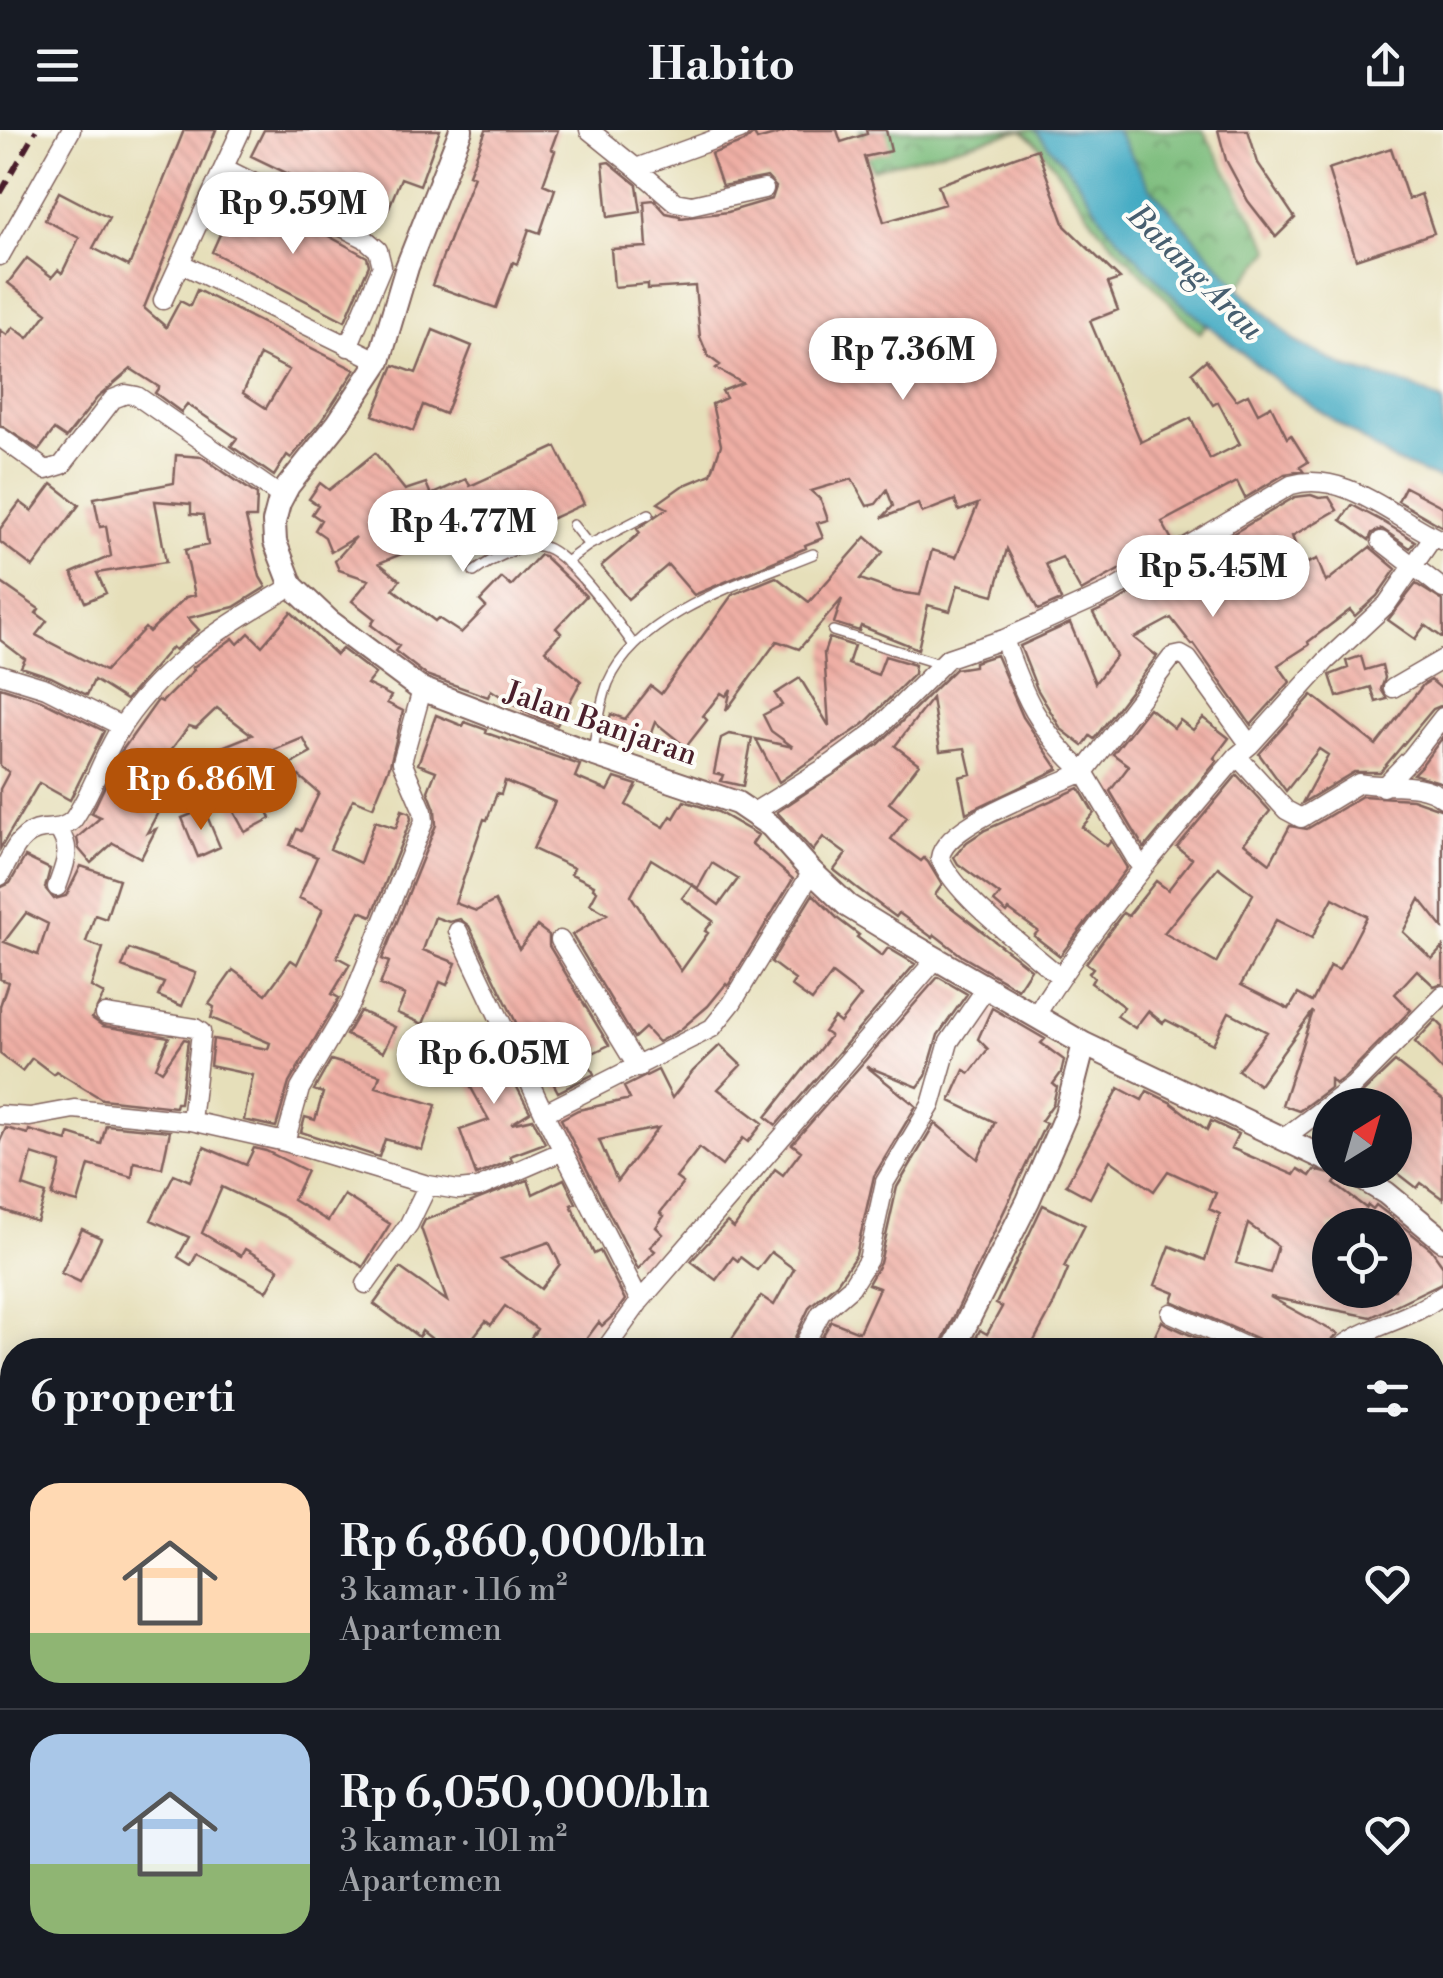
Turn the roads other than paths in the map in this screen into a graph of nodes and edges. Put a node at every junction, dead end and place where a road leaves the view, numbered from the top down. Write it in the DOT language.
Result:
graph roads {
  1 [pos="71,130"];
  2 [pos="242,130"];
  3 [pos="461,130"];
  4 [pos="590,130"];
  5 [pos="740,130"];
  6 [pos="224,168"];
  7 [pos="636,168"];
  8 [pos="764,188"];
  9 [pos="0,256"];
  10 [pos="180,264"];
  11 [pos="163,300"];
  12 [pos="348,346"];
  13 [pos="380,361"];
  14 [pos="0,438"];
  15 [pos="282,498"];
  16 [pos="649,514"];
  17 [pos="572,525"];
  18 [pos="1438,539"];
  19 [pos="1381,541"];
  20 [pos="589,545"];
  21 [pos="812,554"];
  22 [pos="566,562"];
  23 [pos="1413,566"];
  24 [pos="474,572"];
  25 [pos="292,586"];
  26 [pos="1443,589"];
  27 [pos="833,631"];
  28 [pos="1004,639"];
  29 [pos="633,644"];
  30 [pos="1443,660"];
  31 [pos="940,664"];
  32 [pos="0,672"];
  33 [pos="1393,688"];
  34 [pos="422,690"];
  35 [pos="1443,718"];
  36 [pos="121,726"];
  37 [pos="1244,750"];
  38 [pos="592,754"];
  39 [pos="1084,772"];
  40 [pos="1383,787"];
  41 [pos="1441,792"];
  42 [pos="754,812"];
  43 [pos="58,828"];
  44 [pos="1142,870"];
  45 [pos="812,872"];
  46 [pos="0,876"];
  47 [pos="56,887"];
  48 [pos="458,931"];
  49 [pos="560,940"];
  50 [pos="937,958"];
  51 [pos="1060,976"];
  52 [pos="987,986"];
  53 [pos="1439,1006"];
  54 [pos="105,1014"];
  55 [pos="1036,1014"];
  56 [pos="1084,1044"];
  57 [pos="638,1068"];
  58 [pos="544,1114"];
  59 [pos="0,1115"];
  60 [pos="191,1121"];
  61 [pos="1284,1138"];
  62 [pos="285,1142"];
  63 [pos="563,1151"];
  64 [pos="1312,1151"];
  65 [pos="428,1185"];
  66 [pos="1376,1188"];
  67 [pos="1443,1240"];
  68 [pos="366,1284"];
  69 [pos="1443,1294"];
  70 [pos="640,1302"];
  71 [pos="1172,1314"];
  72 [pos="614,1338"];
  73 [pos="807,1338"];
  74 [pos="959,1338"];
  75 [pos="1226,1338"];
  76 [pos="1358,1338"];
  1 -- 9 [label="street"];
  2 -- 6 [label="street"];
  3 -- 13 [label="street, Jalan Banjaran"];
  4 -- 7 [label="street"];
  5 -- 7 [label="street"];
  6 -- 10 [label="street"];
  6 -- 12 [label="street"];
  7 -- 8 [label="street"];
  10 -- 11 [label="street"];
  10 -- 12 [label="street"];
  12 -- 13 [label="street"];
  13 -- 15 [label="street, Jalan Banjaran"];
  14 -- 15 [label="street"];
  15 -- 25 [label="street, Jalan Banjaran"];
  16 -- 20 [label="lane"];
  17 -- 20 [label="lane"];
  18 -- 23 [label="street"];
  18 -- 28 [label="street"];
  19 -- 23 [label="street"];
  20 -- 22 [label="lane"];
  21 -- 29 [label="lane"];
  22 -- 24 [label="lane"];
  22 -- 29 [label="lane"];
  23 -- 26 [label="street"];
  23 -- 37 [label="street"];
  25 -- 34 [label="street, Jalan Banjaran"];
  25 -- 36 [label="street"];
  27 -- 31 [label="lane"];
  28 -- 31 [label="street"];
  28 -- 39 [label="street"];
  29 -- 38 [label="lane"];
  30 -- 33 [label="street"];
  31 -- 42 [label="street"];
  32 -- 36 [label="street"];
  34 -- 38 [label="street, Jalan Banjaran"];
  34 -- 62 [label="street"];
  35 -- 40 [label="street"];
  36 -- 43 [label="street"];
  37 -- 39 [label="street"];
  37 -- 40 [label="street"];
  37 -- 44 [label="street"];
  38 -- 42 [label="street, Jalan Banjaran"];
  39 -- 44 [label="street"];
  39 -- 51 [label="street"];
  40 -- 41 [label="street"];
  42 -- 45 [label="street, Jalan Banjaran"];
  43 -- 46 [label="street"];
  43 -- 47 [label="street"];
  44 -- 51 [label="street"];
  45 -- 50 [label="street, Jalan Banjaran"];
  45 -- 57 [label="street"];
  48 -- 58 [label="street"];
  49 -- 57 [label="street"];
  50 -- 52 [label="street, Jalan Banjaran"];
  50 -- 70 [label="street"];
  51 -- 55 [label="street"];
  52 -- 55 [label="street, Jalan Banjaran"];
  52 -- 73 [label="street"];
  53 -- 61 [label="street"];
  54 -- 60 [label="street"];
  55 -- 56 [label="street, Jalan Banjaran"];
  56 -- 61 [label="street, Jalan Banjaran"];
  56 -- 74 [label="street"];
  57 -- 58 [label="street"];
  58 -- 63 [label="street"];
  59 -- 60 [label="street"];
  60 -- 62 [label="street"];
  61 -- 64 [label="street, Jalan Banjaran"];
  62 -- 65 [label="street"];
  63 -- 65 [label="street"];
  63 -- 70 [label="street"];
  65 -- 68 [label="street"];
  66 -- 67 [label="street"];
  69 -- 76 [label="street"];
  70 -- 72 [label="street"];
  71 -- 75 [label="street"];
}
